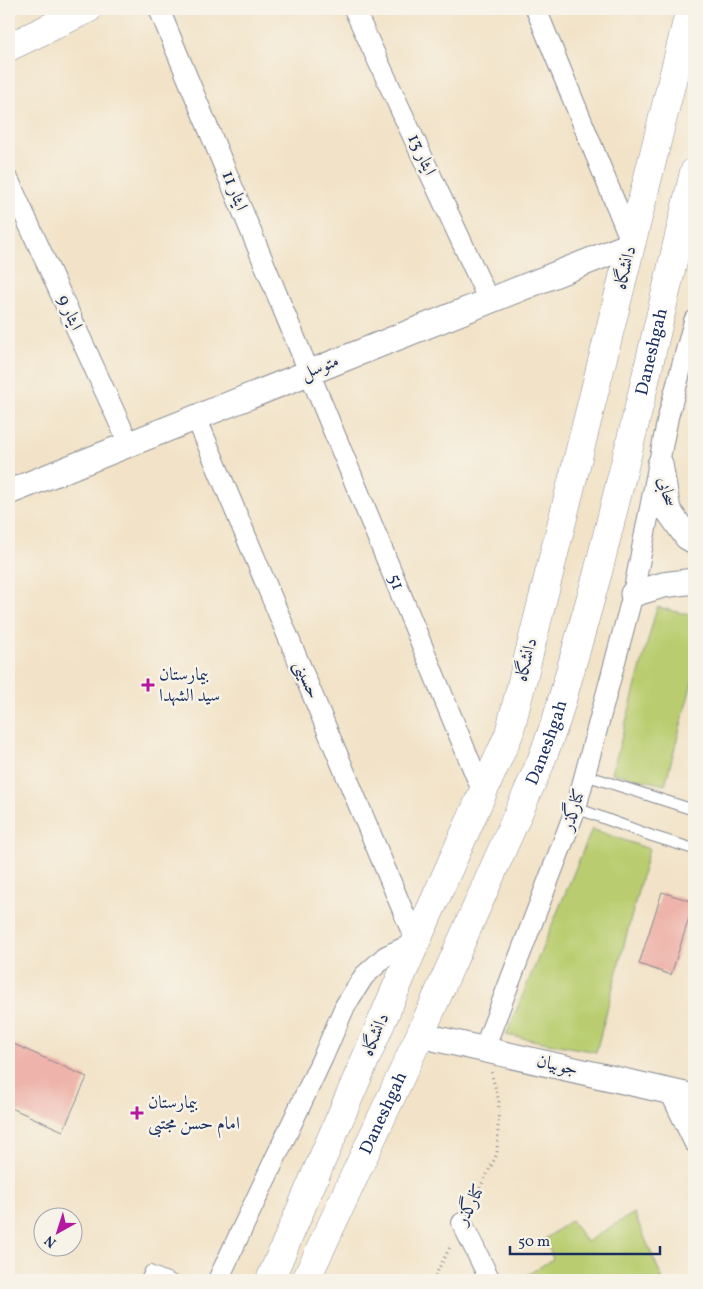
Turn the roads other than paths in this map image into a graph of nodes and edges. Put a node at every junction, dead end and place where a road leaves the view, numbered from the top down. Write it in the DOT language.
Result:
graph roads {
  1 [pos="88,9"];
  2 [pos="159,9"];
  3 [pos="354,9"];
  4 [pos="536,9"];
  5 [pos="690,9"];
  6 [pos="9,48"];
  7 [pos="694,172"];
  8 [pos="9,181"];
  9 [pos="632,244"];
  10 [pos="489,301"];
  11 [pos="694,321"];
  12 [pos="309,372"];
  13 [pos="196,417"];
  14 [pos="129,444"];
  15 [pos="660,464"];
  16 [pos="9,492"];
  17 [pos="694,541"];
  18 [pos="694,581"];
  19 [pos="633,594"];
  20 [pos="585,775"];
  21 [pos="483,793"];
  22 [pos="576,808"];
  23 [pos="694,810"];
  24 [pos="694,849"];
  25 [pos="416,942"];
  26 [pos="420,1035"];
  27 [pos="484,1049"];
  28 [pos="670,1092"];
  29 [pos="694,1097"];
  30 [pos="694,1142"];
  31 [pos="462,1224"];
  32 [pos="146,1280"];
  33 [pos="172,1280"];
  34 [pos="218,1280"];
  35 [pos="270,1280"];
  36 [pos="306,1280"];
  37 [pos="490,1280"];
  1 -- 6 [label="main road"];
  2 -- 12 [label="street, ایثار 11"];
  3 -- 10 [label="street, ایثار 13"];
  4 -- 9 [label="street"];
  5 -- 9 [label="main road, دانشگاه"];
  7 -- 26 [label="main road, Daneshgah"];
  8 -- 14 [label="street, ایثار 9"];
  9 -- 10 [label="street, متوسل"];
  9 -- 21 [label="main road, دانشگاه"];
  10 -- 12 [label="street, متوسل"];
  11 -- 15 [label="street, کنارگذر"];
  12 -- 13 [label="street, متوسل"];
  12 -- 21 [label="street, 51"];
  13 -- 14 [label="street, متوسل"];
  13 -- 25 [label="street, حسینی"];
  14 -- 16 [label="street, متوسل"];
  15 -- 17 [label="street, سحابی"];
  15 -- 19 [label="street, کنارگذر"];
  18 -- 19 [label="street"];
  19 -- 20 [label="street, کنارگذر"];
  20 -- 22 [label="street, کنارگذر"];
  20 -- 23 [label="lane"];
  21 -- 25 [label="main road, دانشگاه"];
  22 -- 24 [label="lane"];
  22 -- 27 [label="street, کنارگذر"];
  25 -- 34 [label="street"];
  25 -- 35 [label="main road, دانشگاه"];
  26 -- 27 [label="street, جوبیان"];
  26 -- 36 [label="main road, Daneshgah"];
  27 -- 28 [label="street, جوبیان"];
  28 -- 29 [label="street, جوبیان"];
  28 -- 30 [label="street"];
  31 -- 37 [label="street"];
  32 -- 33 [label="lane"];
}
